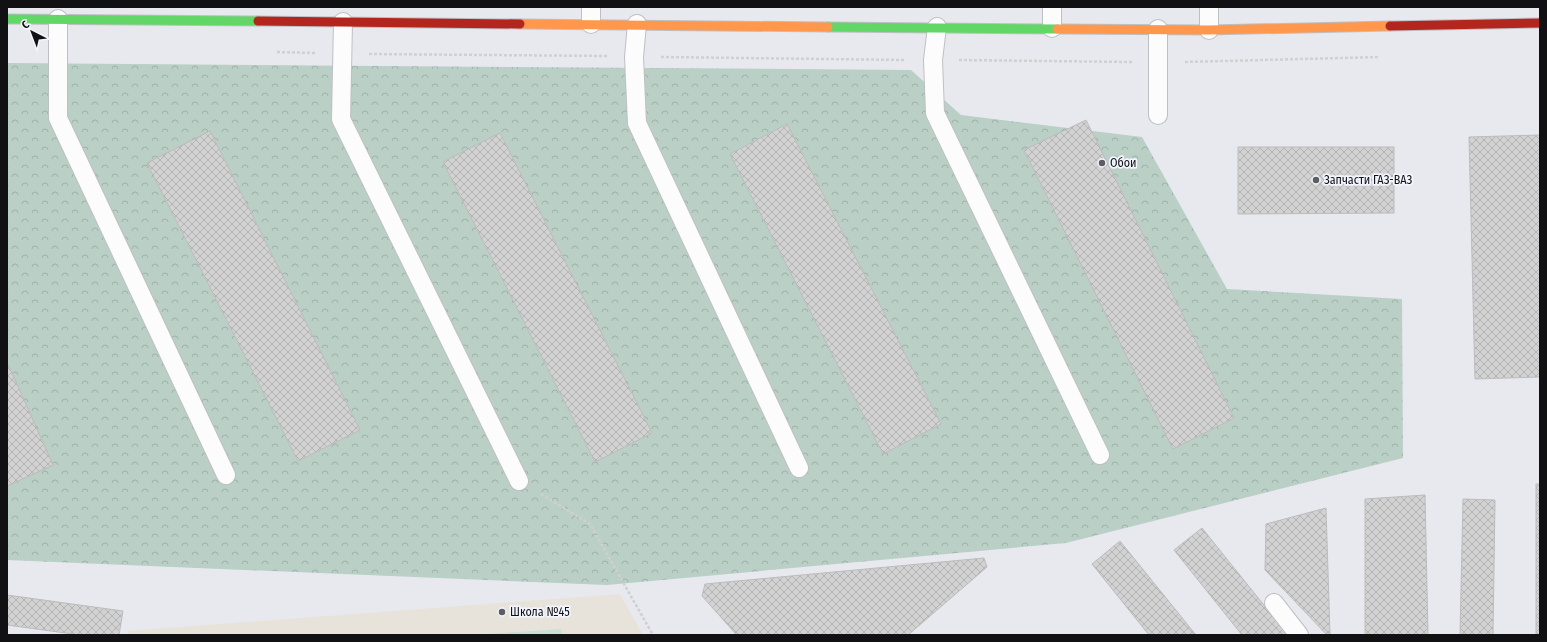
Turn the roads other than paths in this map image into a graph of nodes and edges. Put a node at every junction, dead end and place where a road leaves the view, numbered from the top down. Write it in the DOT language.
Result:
graph roads {
  1 [pos="1052,7"];
  2 [pos="1209,7"];
  3 [pos="591,15"];
  4 [pos="7,19"];
  5 [pos="58,19"];
  6 [pos="343,22"];
  7 [pos="1540,23"];
  8 [pos="637,24"];
  9 [pos="937,27"];
  10 [pos="1052,28"];
  11 [pos="1158,29"];
  12 [pos="1209,30"];
  13 [pos="1158,115"];
  14 [pos="1100,456"];
  15 [pos="799,468"];
  16 [pos="226,475"];
  17 [pos="519,481"];
  18 [pos="1274,603"];
  19 [pos="1299,635"];
  1 -- 10 [label="lane"];
  2 -- 12 [label="lane"];
  3 -- 6 [label="main road"];
  3 -- 8 [label="main road"];
  4 -- 5 [label="main road"];
  5 -- 6 [label="main road"];
  5 -- 16 [label="lane"];
  6 -- 17 [label="lane"];
  7 -- 12 [label="main road"];
  8 -- 9 [label="main road"];
  8 -- 15 [label="lane"];
  9 -- 10 [label="main road"];
  9 -- 14 [label="lane"];
  10 -- 11 [label="main road"];
  11 -- 12 [label="main road"];
  11 -- 13 [label="lane"];
  18 -- 19 [label="lane"];
}
